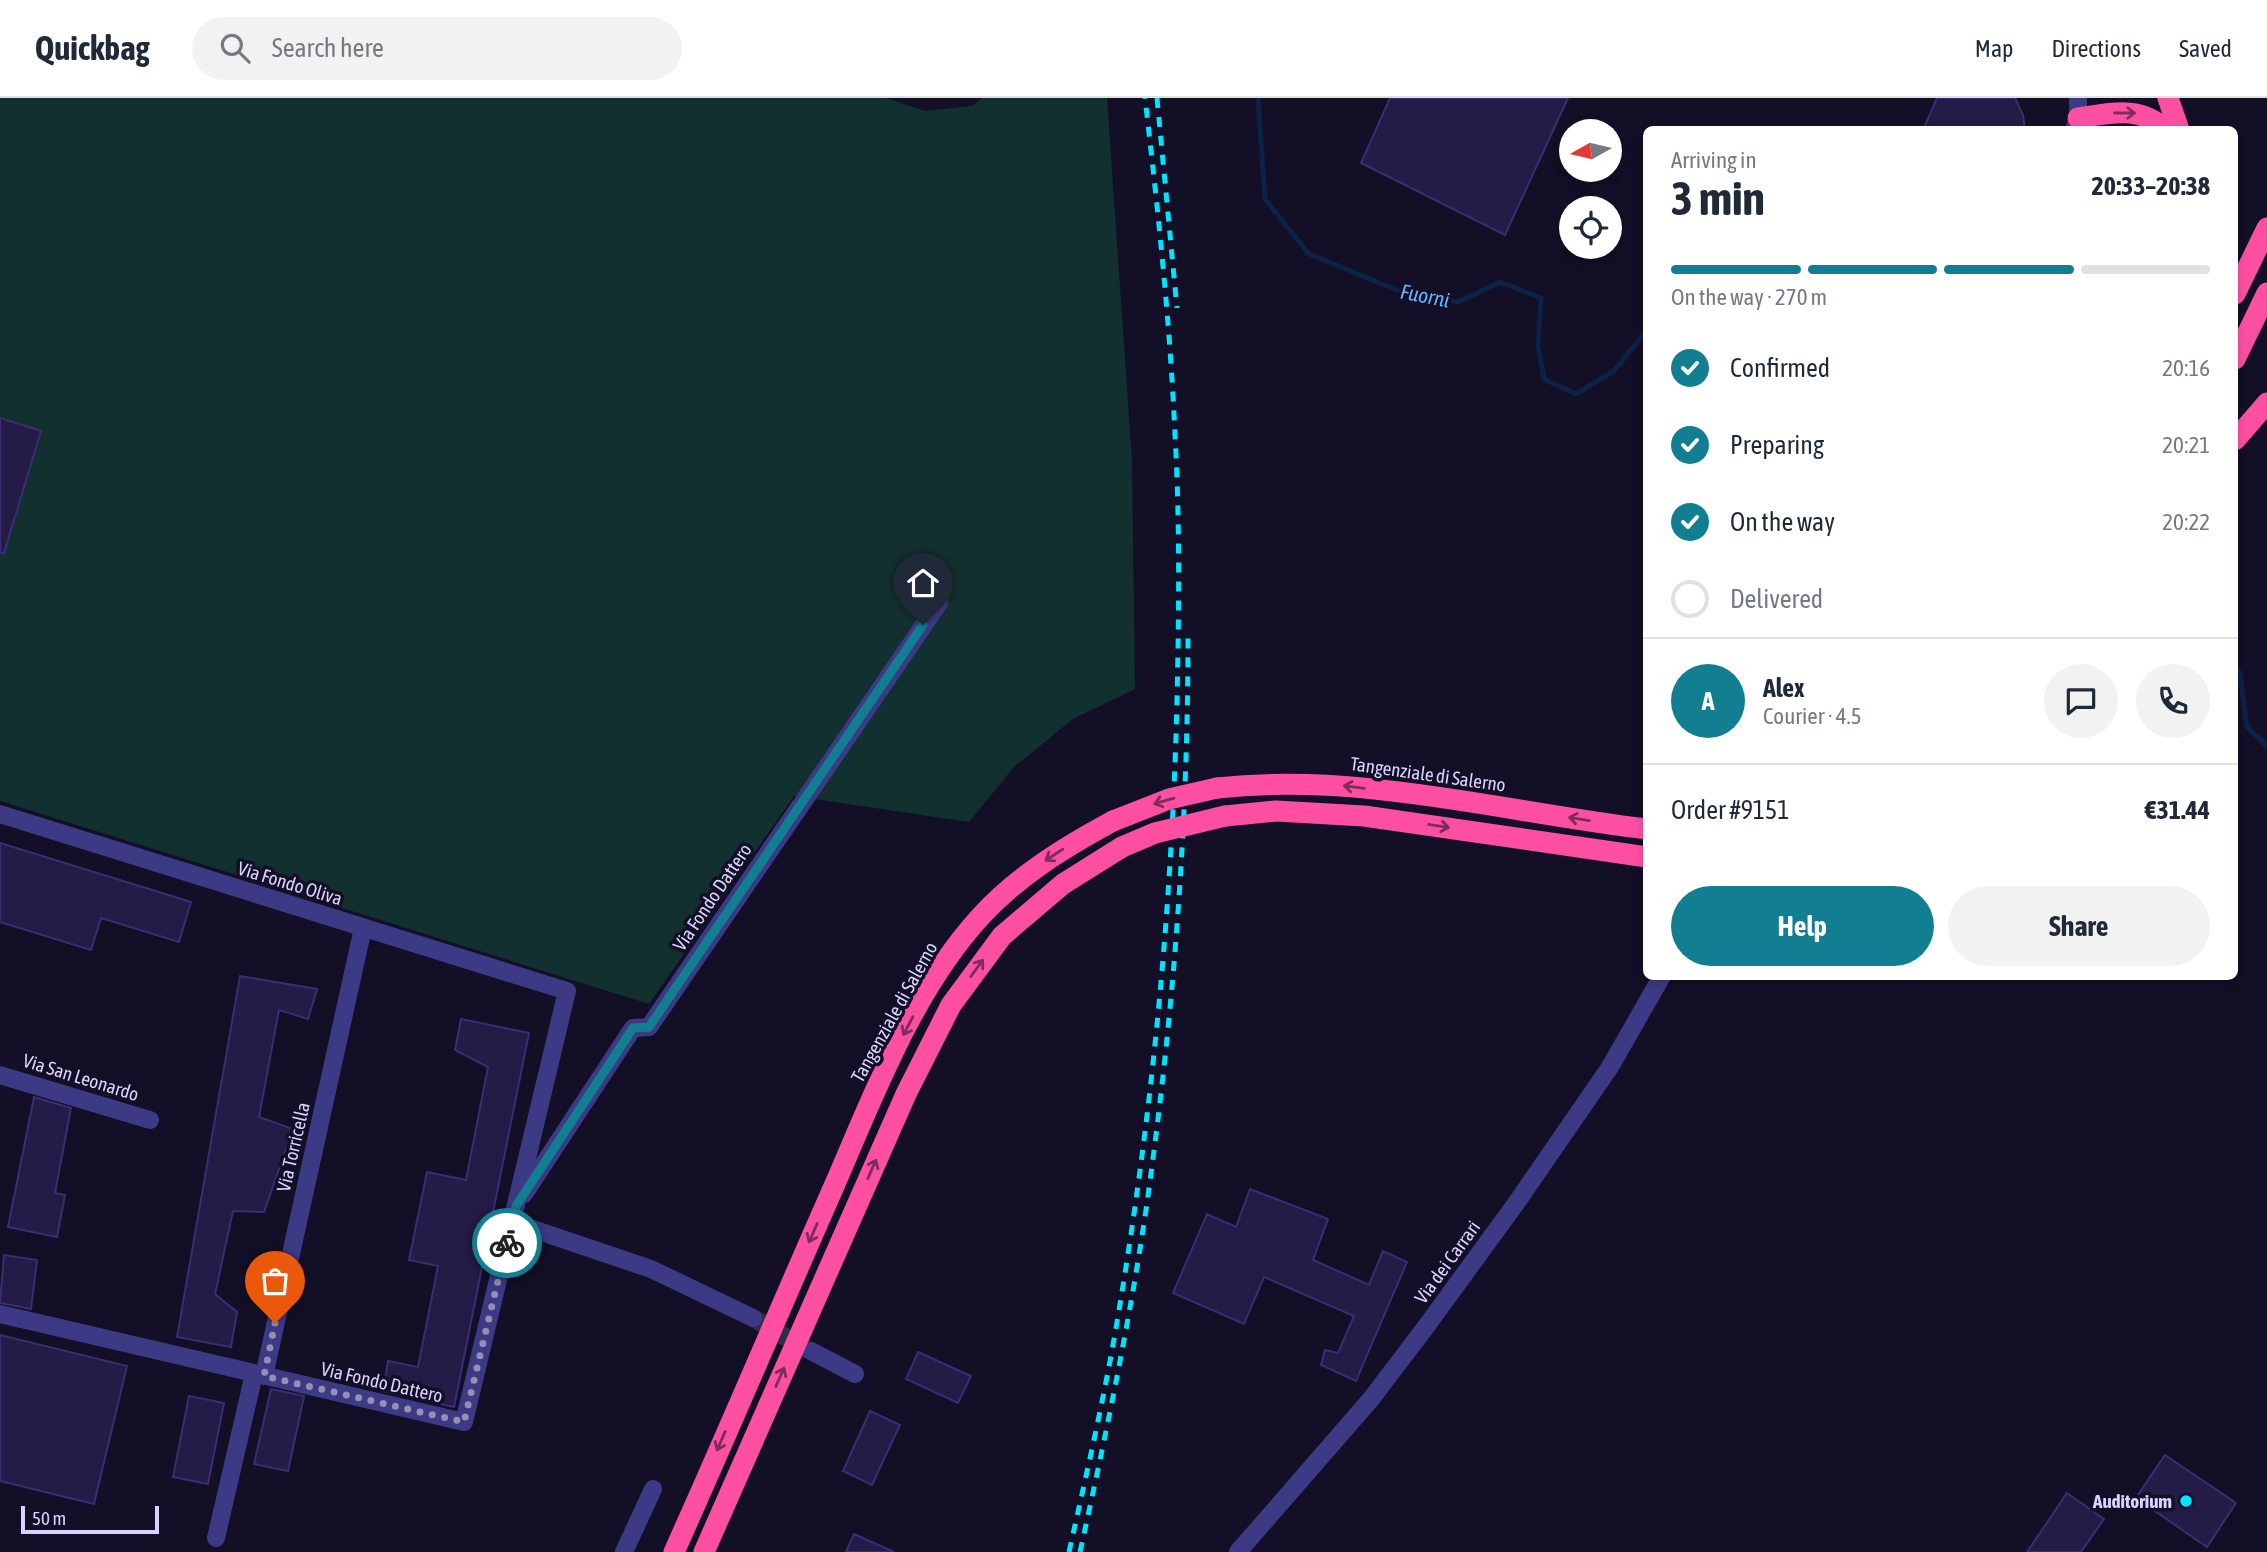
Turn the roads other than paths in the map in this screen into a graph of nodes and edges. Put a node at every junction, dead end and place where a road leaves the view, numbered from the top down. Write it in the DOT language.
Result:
graph roads {
  1 [pos="2168,98"];
  2 [pos="2077,115"];
  3 [pos="2161,126"];
  4 [pos="2178,126"];
  5 [pos="2267,228"];
  6 [pos="2238,288"];
  7 [pos="2267,293"];
  8 [pos="2238,353"];
  9 [pos="2267,403"];
  10 [pos="2238,437"];
  11 [pos="939,603"];
  12 [pos="0,814"];
  13 [pos="1643,828"];
  14 [pos="1643,856"];
  15 [pos="363,928"];
  16 [pos="1660,980"];
  17 [pos="567,991"];
  18 [pos="0,1074"];
  19 [pos="150,1120"];
  20 [pos="514,1214"];
  21 [pos="0,1314"];
  22 [pos="753,1318"];
  23 [pos="811,1351"];
  24 [pos="855,1374"];
  25 [pos="259,1375"];
  26 [pos="653,1489"];
  27 [pos="216,1538"];
  28 [pos="624,1552"];
  29 [pos="674,1552"];
  30 [pos="704,1552"];
  31 [pos="1238,1552"];
  1 -- 4 [label="highway"];
  2 -- 3 [label="highway, one-way"];
  5 -- 6 [label="highway"];
  7 -- 8 [label="highway"];
  9 -- 10 [label="highway"];
  11 -- 20 [label="street, Via Fondo Dattero"];
  12 -- 15 [label="street, Via Fondo Oliva"];
  13 -- 29 [label="highway, Tangenziale di Salerno, one-way, bridge"];
  30 -- 14 [label="highway, one-way, bridge"];
  15 -- 17 [label="street, Via Fondo Oliva"];
  15 -- 25 [label="street, Via Torricella"];
  16 -- 31 [label="street, Via dei Carrari"];
  17 -- 20 [label="street, Via Fondo Dattero"];
  18 -- 19 [label="street, Via San Leonardo"];
  20 -- 22 [label="street"];
  20 -- 25 [label="street, Via Fondo Dattero"];
  21 -- 25 [label="street, Via Fondo Dattero"];
  23 -- 24 [label="street"];
  25 -- 27 [label="street"];
  26 -- 28 [label="street"];
}
